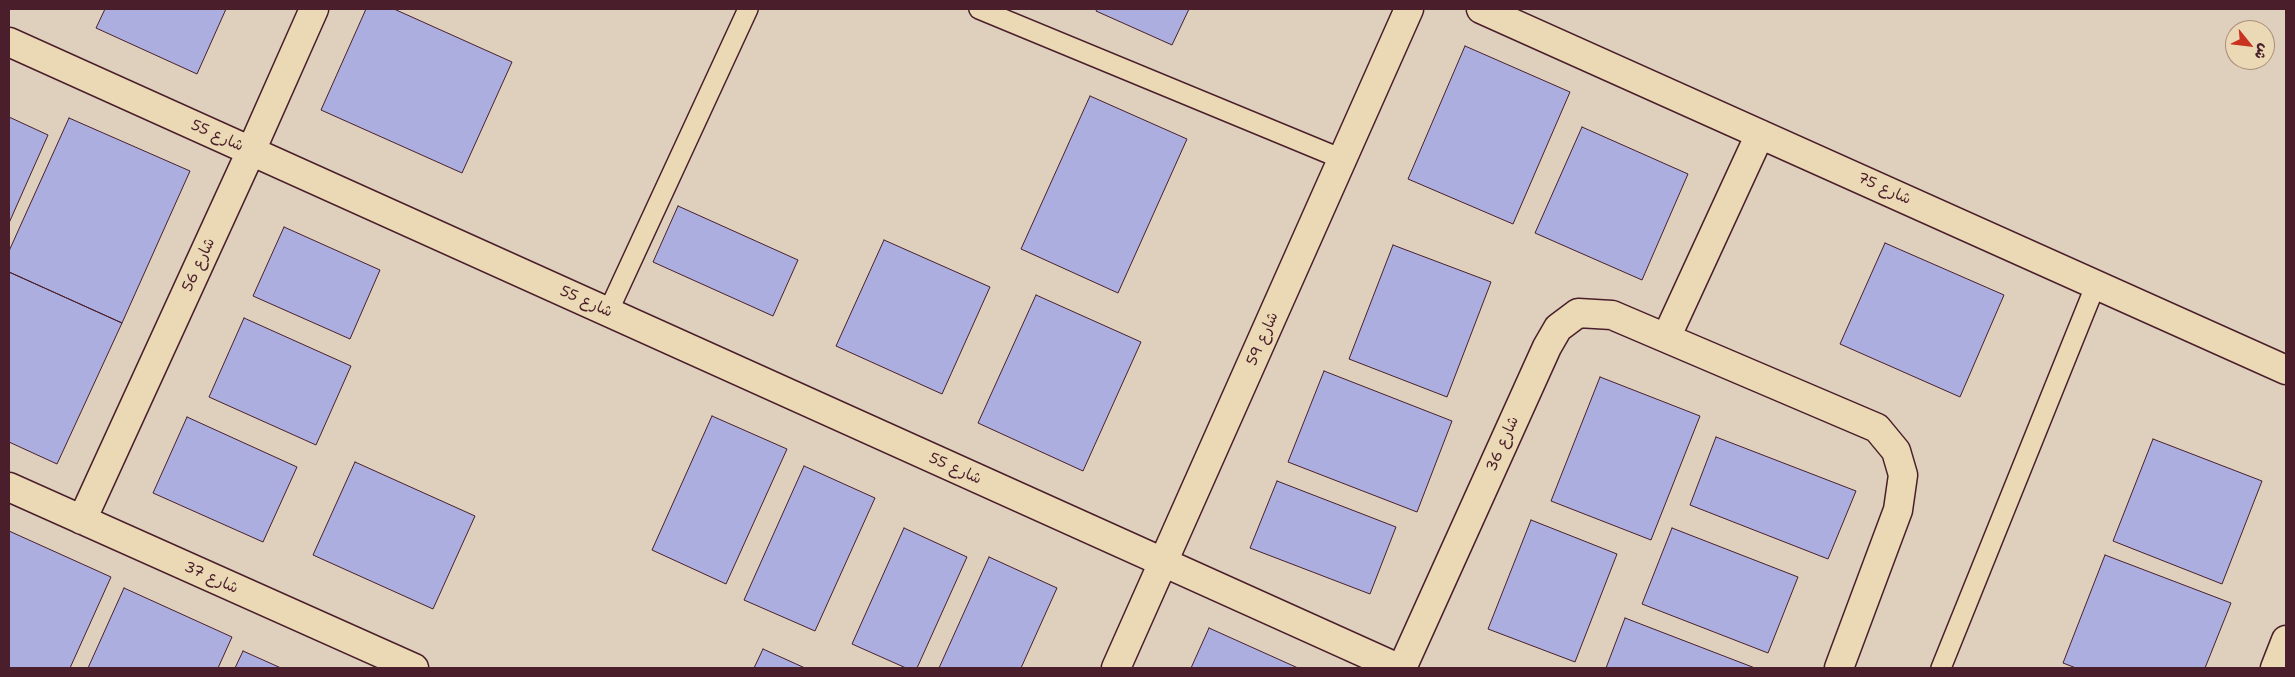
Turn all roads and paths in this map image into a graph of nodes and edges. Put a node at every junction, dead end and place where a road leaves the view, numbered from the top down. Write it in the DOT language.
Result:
graph roads {
  1 [pos="314,9"];
  2 [pos="748,9"];
  3 [pos="979,9"];
  4 [pos="1409,9"];
  5 [pos="1481,9"];
  6 [pos="9,42"];
  7 [pos="1760,134"];
  8 [pos="251,151"];
  9 [pos="1342,159"];
  10 [pos="2096,284"];
  11 [pos="608,312"];
  12 [pos="1666,338"];
  13 [pos="2286,370"];
  14 [pos="9,487"];
  15 [pos="82,520"];
  16 [pos="1163,563"];
  17 [pos="2286,640"];
  18 [pos="414,668"];
  19 [pos="1116,668"];
  20 [pos="1398,668"];
  21 [pos="1402,668"];
  22 [pos="1838,668"];
  23 [pos="1941,668"];
  24 [pos="2275,668"];
  1 -- 8 [label="street, شارع 56"];
  2 -- 11 [label="lane"];
  3 -- 9 [label="lane"];
  4 -- 9 [label="street, شارع 59"];
  5 -- 7 [label="street, شارع 75"];
  6 -- 8 [label="street, شارع 55"];
  7 -- 10 [label="street, شارع 75"];
  7 -- 12 [label="street"];
  8 -- 11 [label="street, شارع 55"];
  8 -- 15 [label="street, شارع 56"];
  9 -- 16 [label="street, شارع 59"];
  10 -- 13 [label="street, شارع 75"];
  10 -- 23 [label="lane"];
  11 -- 16 [label="street, شارع 55"];
  12 -- 21 [label="street, شارع 36"];
  12 -- 22 [label="street, شارع 36"];
  14 -- 15 [label="street, شارع 37"];
  15 -- 18 [label="street, شارع 37"];
  16 -- 19 [label="street, شارع 59"];
  16 -- 20 [label="street"];
  17 -- 24 [label="street"];
}
